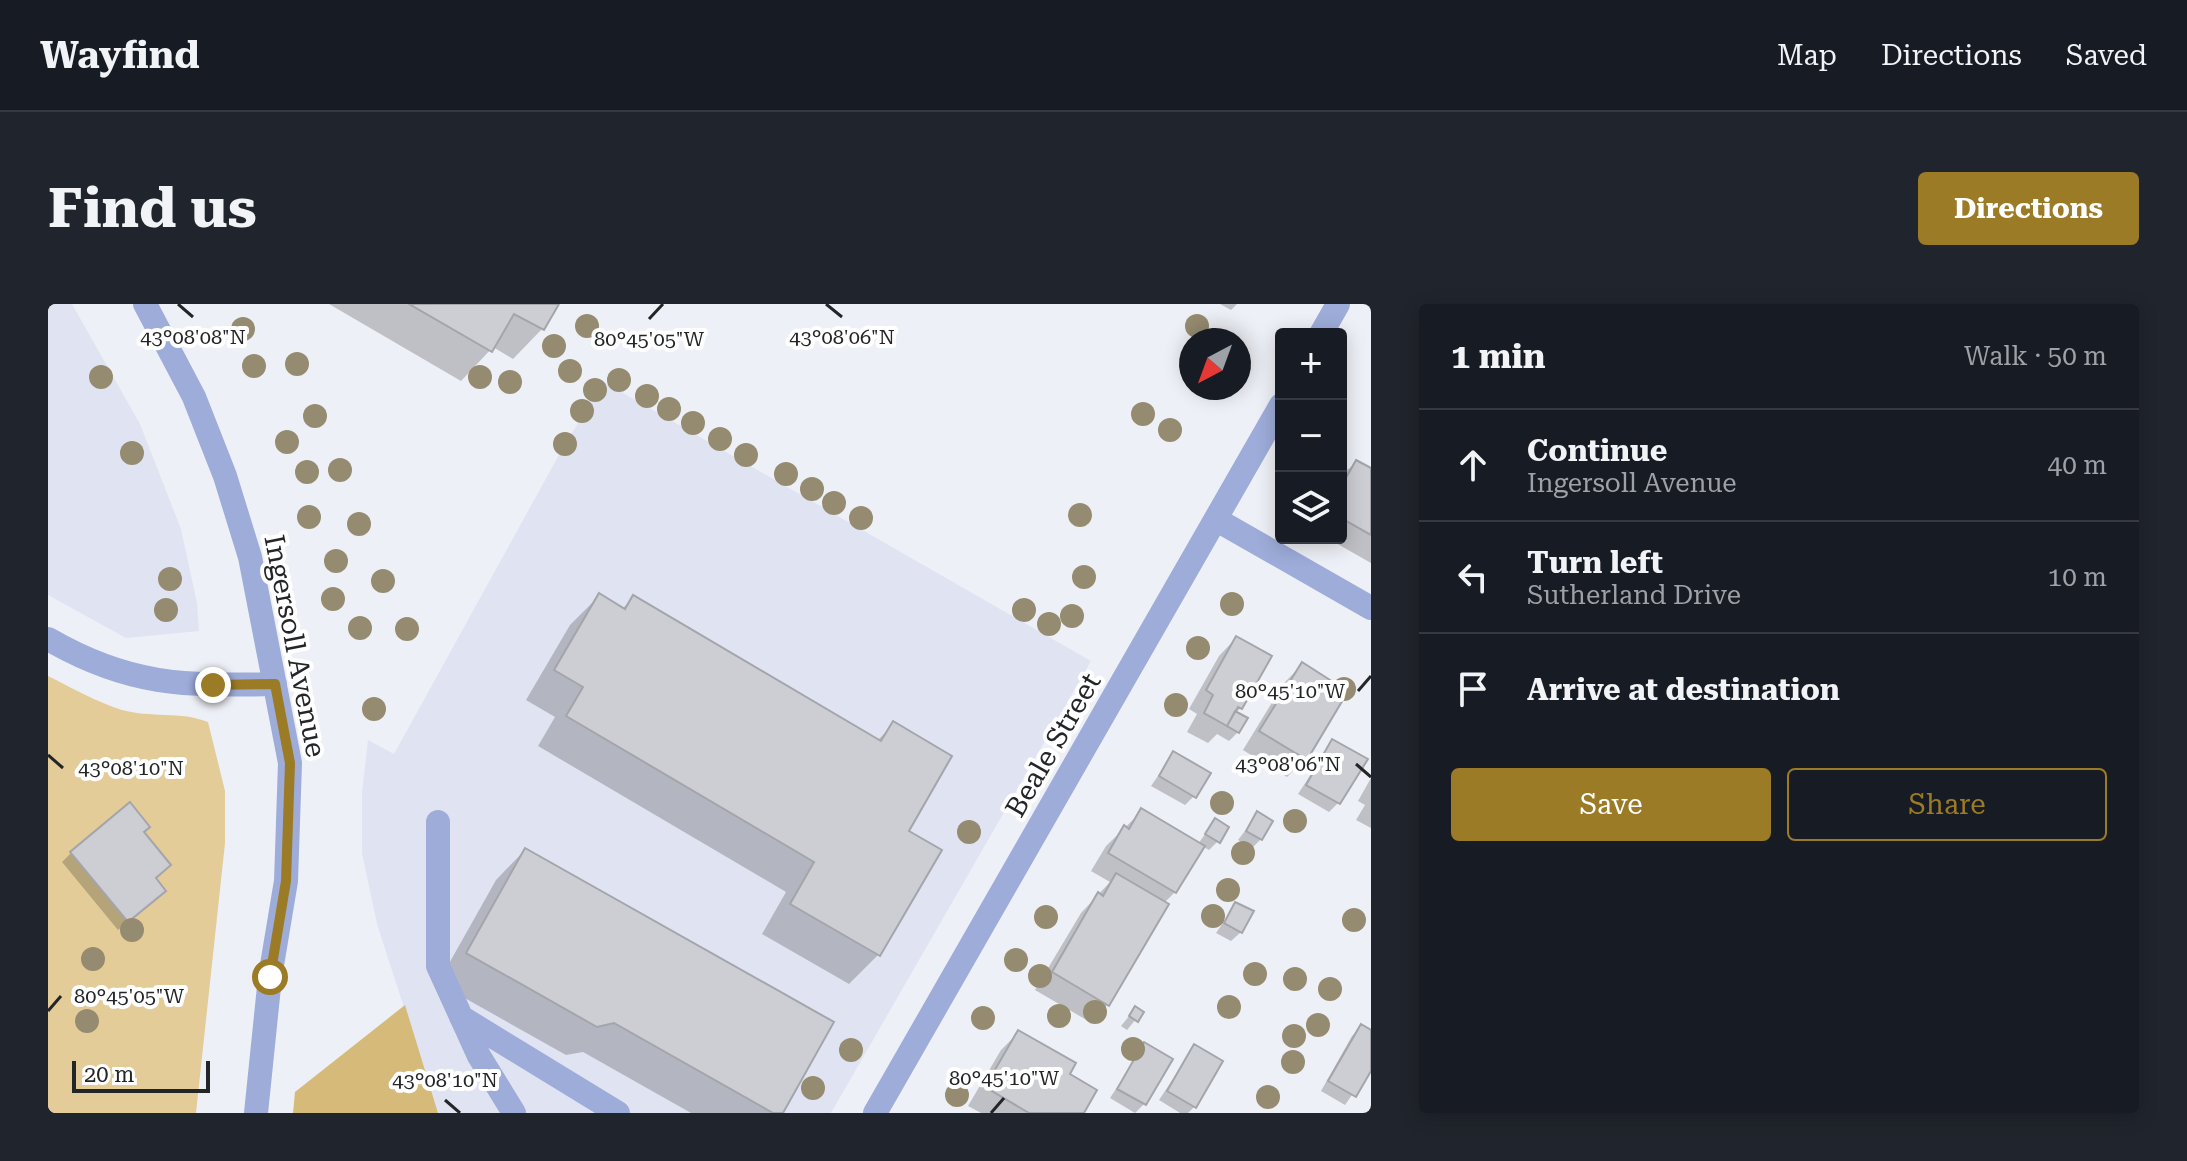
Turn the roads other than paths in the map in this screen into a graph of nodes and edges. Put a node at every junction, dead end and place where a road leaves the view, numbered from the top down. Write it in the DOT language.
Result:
graph roads {
  1 [pos="145,304"];
  2 [pos="1338,304"];
  3 [pos="1324,328"];
  4 [pos="1275,416"];
  5 [pos="1217,520"];
  6 [pos="1371,608"];
  7 [pos="48,639"];
  8 [pos="275,684"];
  9 [pos="438,822"];
  10 [pos="461,1017"];
  11 [pos="256,1113"];
  12 [pos="514,1113"];
  13 [pos="618,1113"];
  14 [pos="875,1113"];
  1 -- 8 [label="street, Ingersoll Avenue"];
  2 -- 3 [label="street"];
  4 -- 5 [label="street, Beale Street"];
  5 -- 6 [label="street"];
  5 -- 14 [label="street, Beale Street"];
  7 -- 8 [label="street"];
  8 -- 11 [label="street, Ingersoll Avenue"];
  9 -- 10 [label="street"];
  10 -- 12 [label="street"];
  10 -- 13 [label="street"];
}
